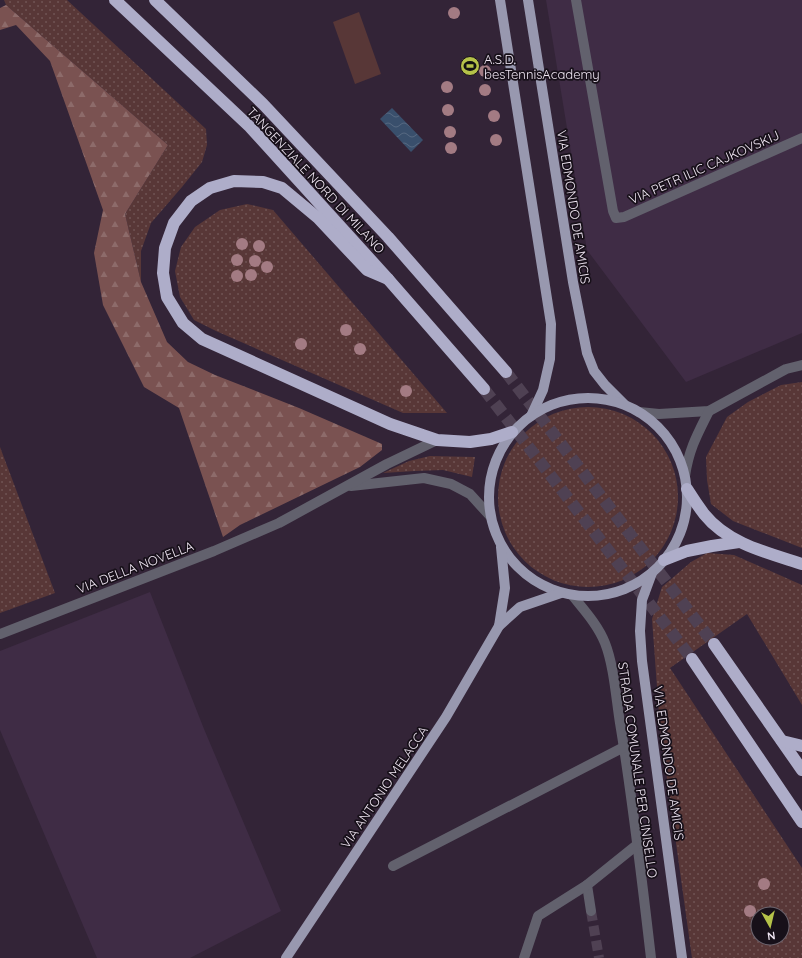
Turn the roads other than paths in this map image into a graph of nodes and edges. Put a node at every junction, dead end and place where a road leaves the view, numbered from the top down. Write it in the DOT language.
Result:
graph roads {
  1 [pos="115,0"];
  2 [pos="155,0"];
  3 [pos="500,0"];
  4 [pos="528,0"];
  5 [pos="576,0"];
  6 [pos="802,138"];
  7 [pos="388,280"];
  8 [pos="802,365"];
  9 [pos="506,372"];
  10 [pos="484,389"];
  11 [pos="626,405"];
  12 [pos="709,411"];
  13 [pos="639,412"];
  14 [pos="531,416"];
  15 [pos="512,432"];
  16 [pos="437,440"];
  17 [pos="685,476"];
  18 [pos="347,487"];
  19 [pos="687,489"];
  20 [pos="490,516"];
  21 [pos="739,542"];
  22 [pos="501,546"];
  23 [pos="664,560"];
  24 [pos="802,564"];
  25 [pos="652,573"];
  26 [pos="561,593"];
  27 [pos="572,595"];
  28 [pos="499,626"];
  29 [pos="0,634"];
  30 [pos="714,644"];
  31 [pos="692,659"];
  32 [pos="782,741"];
  33 [pos="802,746"];
  34 [pos="624,747"];
  35 [pos="802,770"];
  36 [pos="802,822"];
  37 [pos="638,844"];
  38 [pos="393,866"];
  39 [pos="587,885"];
  40 [pos="592,911"];
  41 [pos="286,958"];
  42 [pos="524,958"];
  43 [pos="651,958"];
  44 [pos="682,958"];
  1 -- 7 [label="highway, TANGENZIALE NORD DI MILANO"];
  2 -- 9 [label="highway, TANGENZIALE NORD DI MILANO"];
  3 -- 14 [label="main road"];
  4 -- 11 [label="main road, VIA EDMONDO DE AMICIS"];
  5 -- 6 [label="street, VIA PETR ILIC CAJKOVSKIJ"];
  7 -- 10 [label="highway, TANGENZIALE NORD DI MILANO"];
  7 -- 16 [label="highway"];
  8 -- 12 [label="street"];
  11 -- 13 [label="main road"];
  11 -- 14 [label="main road"];
  12 -- 13 [label="street"];
  12 -- 17 [label="street"];
  13 -- 17 [label="main road"];
  14 -- 15 [label="main road"];
  15 -- 16 [label="highway"];
  15 -- 20 [label="main road"];
  16 -- 18 [label="street"];
  17 -- 19 [label="main road"];
  18 -- 20 [label="street"];
  18 -- 29 [label="street, VIA DELLA NOVELLA"];
  19 -- 21 [label="highway"];
  19 -- 23 [label="main road"];
  20 -- 22 [label="main road"];
  21 -- 23 [label="highway"];
  21 -- 24 [label="highway"];
  22 -- 26 [label="main road"];
  22 -- 28 [label="main road, VIA ANTONIO MELACCA"];
  23 -- 25 [label="main road"];
  25 -- 27 [label="main road"];
  25 -- 44 [label="main road, VIA EDMONDO DE AMICIS"];
  26 -- 27 [label="main road"];
  26 -- 28 [label="main road, VIA ANTONIO MELACCA"];
  27 -- 34 [label="street, STRADA COMUNALE PER CINISELLO"];
  28 -- 41 [label="main road, VIA ANTONIO MELACCA"];
  30 -- 32 [label="highway"];
  31 -- 36 [label="highway"];
  32 -- 33 [label="highway"];
  32 -- 35 [label="highway"];
  34 -- 37 [label="street, STRADA COMUNALE PER CINISELLO"];
  34 -- 38 [label="street"];
  37 -- 39 [label="street"];
  37 -- 43 [label="street, STRADA COMUNALE PER CINISELLO"];
  39 -- 40 [label="street"];
  39 -- 42 [label="street"];
}
